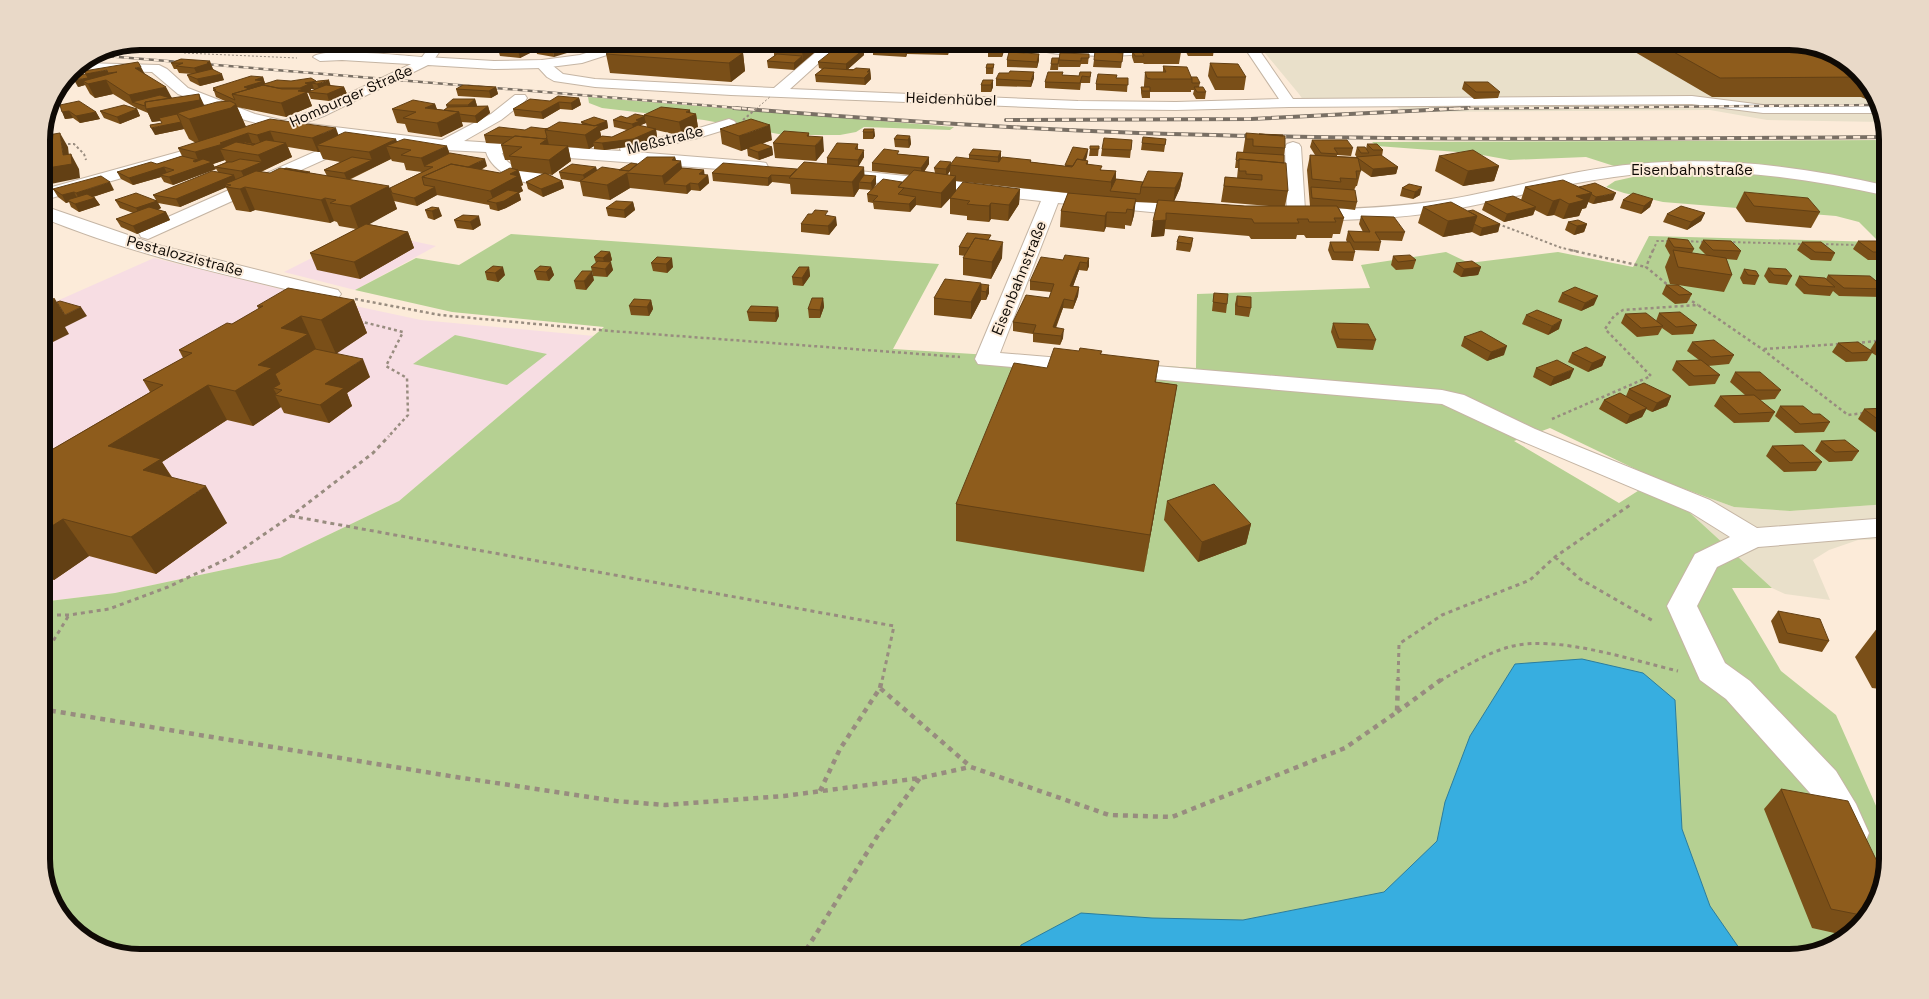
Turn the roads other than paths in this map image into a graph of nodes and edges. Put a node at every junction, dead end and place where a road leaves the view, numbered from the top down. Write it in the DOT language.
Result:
graph roads {
  1 [pos="434,50"];
  2 [pos="608,50"];
  3 [pos="826,50"];
  4 [pos="1076,50"];
  5 [pos="1129,50"];
  6 [pos="1252,50"];
  7 [pos="320,57"];
  8 [pos="426,61"];
  9 [pos="542,64"];
  10 [pos="87,67"];
  11 [pos="774,94"];
  12 [pos="520,98"];
  13 [pos="1289,103"];
  14 [pos="1873,109"];
  15 [pos="736,122"];
  16 [pos="285,126"];
  17 [pos="368,135"];
  18 [pos="241,140"];
  19 [pos="223,145"];
  20 [pos="445,145"];
  21 [pos="1293,147"];
  22 [pos="493,149"];
  23 [pos="600,155"];
  24 [pos="772,168"];
  25 [pos="820,172"];
  26 [pos="545,179"];
  27 [pos="1879,189"];
  28 [pos="50,194"];
  29 [pos="1051,197"];
  30 [pos="1205,212"];
  31 [pos="50,214"];
  32 [pos="1278,215"];
  33 [pos="1296,215"];
  34 [pos="148,233"];
  35 [pos="335,295"];
  36 [pos="1879,528"];
  37 [pos="1752,538"];
  38 [pos="1862,862"];
  1 -- 8 [label="street"];
  2 -- 9 [label="street, Homburger Straße"];
  3 -- 11 [label="street"];
  4 -- 5 [label="street"];
  6 -- 13 [label="street"];
  7 -- 8 [label="street"];
  8 -- 9 [label="street, Homburger Straße"];
  8 -- 16 [label="street, Homburger Straße"];
  9 -- 11 [label="street, Heidenhübel"];
  10 -- 16 [label="street"];
  11 -- 13 [label="street, Heidenhübel"];
  12 -- 20 [label="street"];
  13 -- 14 [label="street, Heidenhübel"];
  15 -- 23 [label="street, Meßstraße"];
  16 -- 17 [label="street"];
  16 -- 18 [label="street, Homburger Straße"];
  17 -- 20 [label="street"];
  17 -- 34 [label="street"];
  19 -- 28 [label="street"];
  20 -- 22 [label="street"];
  21 -- 33 [label="street"];
  22 -- 23 [label="street"];
  22 -- 26 [label="street"];
  23 -- 24 [label="street"];
  25 -- 29 [label="street, Eisenbahnstraße"];
  27 -- 33 [label="street, Eisenbahnstraße"];
  29 -- 30 [label="street, Eisenbahnstraße"];
  29 -- 37 [label="street, Eisenbahnstraße"];
  31 -- 35 [label="street, Pestalozzistraße"];
  32 -- 33 [label="street, Eisenbahnstraße"];
  36 -- 37 [label="street"];
  37 -- 38 [label="street"];
}
